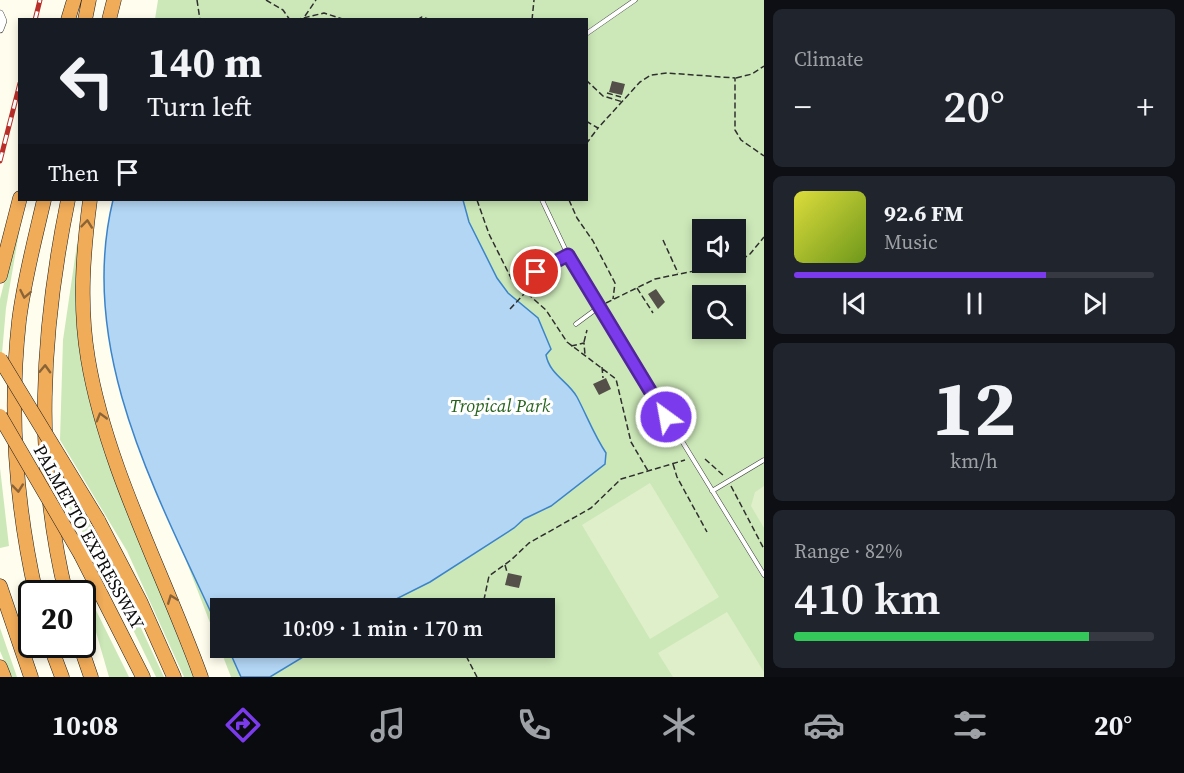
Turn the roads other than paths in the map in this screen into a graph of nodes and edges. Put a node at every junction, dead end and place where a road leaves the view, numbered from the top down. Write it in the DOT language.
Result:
graph roads {
  1 [pos="74,0"];
  2 [pos="89,0"];
  3 [pos="635,0"];
  4 [pos="0,14"];
  5 [pos="69,18"];
  6 [pos="85,18"];
  7 [pos="0,29"];
  8 [pos="588,33"];
  9 [pos="19,201"];
  10 [pos="44,201"];
  11 [pos="68,201"];
  12 [pos="90,201"];
  13 [pos="542,201"];
  14 [pos="568,255"];
  15 [pos="536,272"];
  16 [pos="0,276"];
  17 [pos="599,307"];
  18 [pos="576,324"];
  19 [pos="0,359"];
  20 [pos="0,416"];
  21 [pos="764,460"];
  22 [pos="712,491"];
  23 [pos="764,575"];
  24 [pos="33,580"];
  25 [pos="63,580"];
  26 [pos="0,586"];
  27 [pos="55,658"];
  28 [pos="84,658"];
  29 [pos="0,667"];
  30 [pos="4,677"];
  31 [pos="31,677"];
  32 [pos="62,677"];
  33 [pos="91,677"];
  34 [pos="143,677"];
  35 [pos="174,677"];
  36 [pos="201,677"];
  1 -- 5 [label="highway"];
  2 -- 6 [label="highway"];
  3 -- 8 [label="lane"];
  4 -- 7 [label="street"];
  9 -- 16 [label="highway"];
  10 -- 24 [label="highway, one-way"];
  25 -- 11 [label="highway, one-way"];
  36 -- 12 [label="highway, one-way"];
  13 -- 14 [label="lane"];
  14 -- 15 [label="lane"];
  14 -- 17 [label="lane"];
  17 -- 18 [label="lane"];
  17 -- 22 [label="lane"];
  19 -- 35 [label="highway, bridge"];
  20 -- 34 [label="highway, PALMETTO EXPRESSWAY, bridge"];
  21 -- 22 [label="lane"];
  22 -- 23 [label="lane"];
  26 -- 31 [label="highway"];
  27 -- 32 [label="highway"];
  28 -- 33 [label="highway"];
  29 -- 30 [label="highway"];
}
